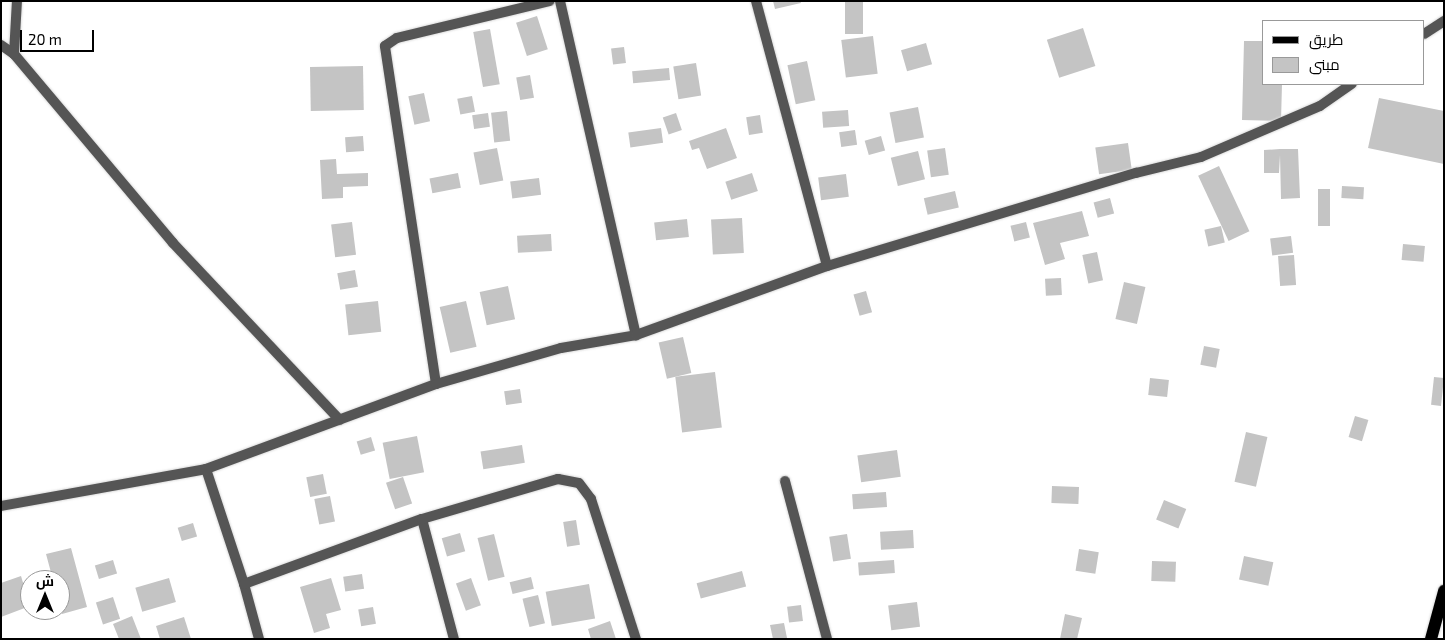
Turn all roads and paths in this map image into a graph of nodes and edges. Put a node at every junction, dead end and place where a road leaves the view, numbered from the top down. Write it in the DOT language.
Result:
graph roads {
  1 [pos="17,1"];
  2 [pos="550,1"];
  3 [pos="560,1"];
  4 [pos="756,1"];
  5 [pos="1444,20"];
  6 [pos="1425,33"];
  7 [pos="1,45"];
  8 [pos="14,54"];
  9 [pos="1351,85"];
  10 [pos="827,266"];
  11 [pos="636,335"];
  12 [pos="436,384"];
  13 [pos="340,420"];
  14 [pos="206,469"];
  15 [pos="785,481"];
  16 [pos="1,506"];
  17 [pos="422,519"];
  18 [pos="244,584"];
  19 [pos="1444,590"];
  20 [pos="259,639"];
  21 [pos="454,639"];
  22 [pos="636,639"];
  23 [pos="827,639"];
  24 [pos="1431,639"];
  1 -- 8 [label="street"];
  2 -- 12 [label="street"];
  3 -- 11 [label="street"];
  4 -- 10 [label="street"];
  5 -- 6 [label="street"];
  7 -- 8 [label="street"];
  8 -- 13 [label="street"];
  9 -- 10 [label="street"];
  10 -- 11 [label="street"];
  11 -- 12 [label="street"];
  12 -- 13 [label="street"];
  13 -- 14 [label="street"];
  14 -- 16 [label="street"];
  14 -- 18 [label="street"];
  15 -- 23 [label="street"];
  17 -- 18 [label="street"];
  17 -- 21 [label="street"];
  17 -- 22 [label="street"];
  18 -- 20 [label="street"];
  19 -- 24 [label="main road"];
}
